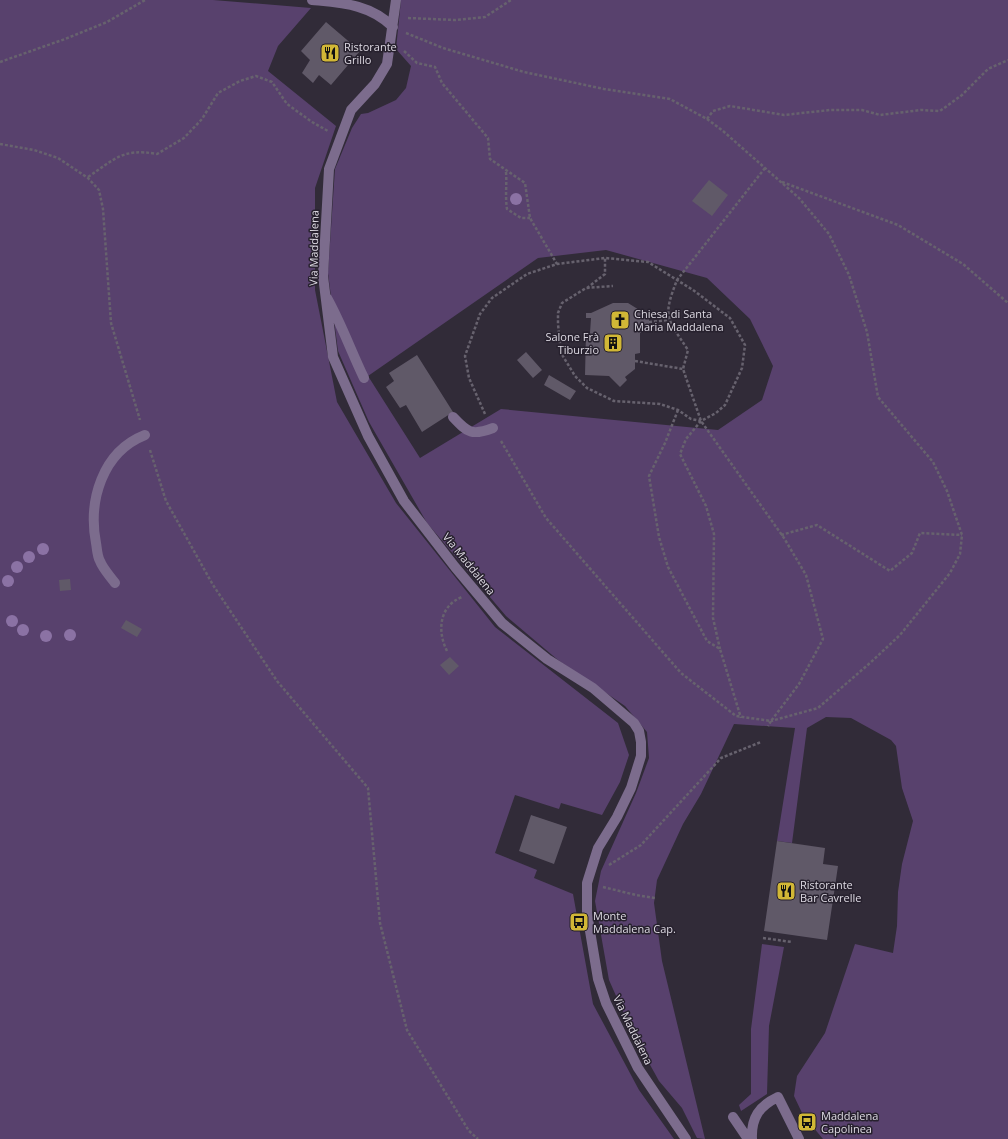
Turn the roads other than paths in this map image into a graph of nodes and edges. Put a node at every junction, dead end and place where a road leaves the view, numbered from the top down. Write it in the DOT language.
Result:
graph roads {
  1 [pos="312,0"];
  2 [pos="396,0"];
  3 [pos="393,22"];
  4 [pos="325,293"];
  5 [pos="364,378"];
  6 [pos="453,417"];
  7 [pos="493,428"];
  8 [pos="145,435"];
  9 [pos="115,583"];
  10 [pos="733,1117"];
  11 [pos="686,1139"];
  12 [pos="748,1139"];
  13 [pos="752,1139"];
  14 [pos="799,1139"];
  1 -- 3 [label="street"];
  2 -- 3 [label="street, Via Maddalena"];
  3 -- 4 [label="street, Via Maddalena"];
  4 -- 5 [label="street"];
  4 -- 11 [label="street, Via Maddalena"];
  6 -- 7 [label="street"];
  8 -- 9 [label="street"];
  10 -- 12 [label="street"];
  13 -- 14 [label="street"];
}
